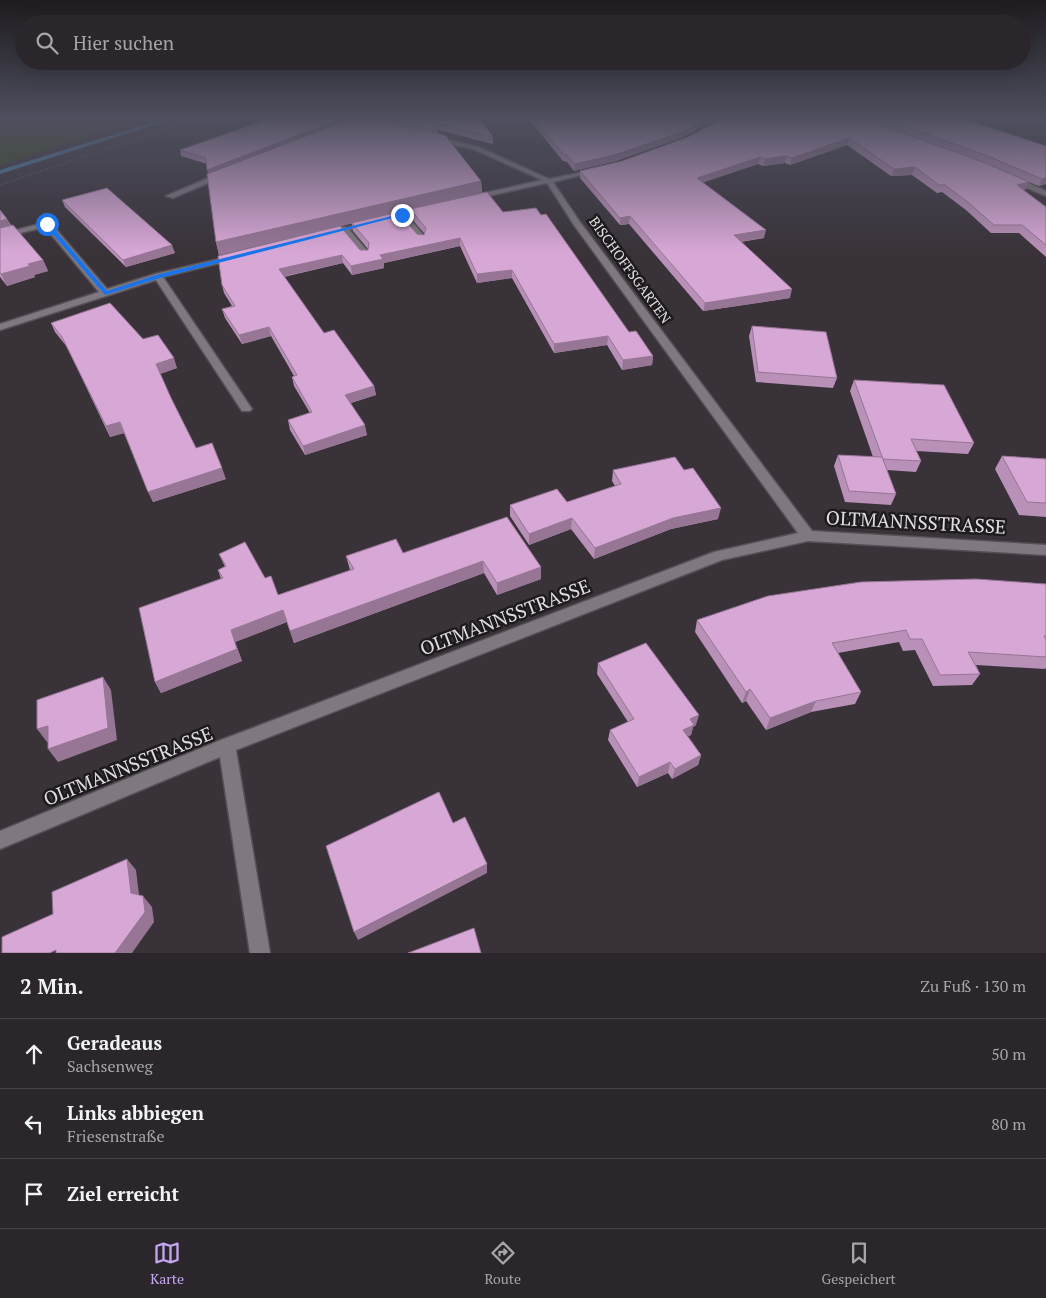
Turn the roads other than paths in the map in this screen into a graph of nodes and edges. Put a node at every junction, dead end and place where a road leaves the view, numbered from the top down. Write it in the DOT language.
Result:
graph roads {
  1 [pos="507,161"];
  2 [pos="601,169"];
  3 [pos="234,171"];
  4 [pos="1001,174"];
  5 [pos="550,181"];
  6 [pos="1046,194"];
  7 [pos="170,196"];
  8 [pos="466,200"];
  9 [pos="439,206"];
  10 [pos="402,215"];
  11 [pos="344,229"];
  12 [pos="0,236"];
  13 [pos="316,236"];
  14 [pos="422,239"];
  15 [pos="241,255"];
  16 [pos="366,255"];
  17 [pos="158,276"];
  18 [pos="105,293"];
  19 [pos="0,328"];
  20 [pos="246,409"];
  21 [pos="808,536"];
  22 [pos="1046,550"];
  23 [pos="227,746"];
  24 [pos="0,840"];
  25 [pos="260,953"];
  1 -- 5 [label="street"];
  2 -- 5 [label="street"];
  3 -- 7 [label="street"];
  4 -- 6 [label="street"];
  5 -- 8 [label="street"];
  5 -- 21 [label="street, BISCHOFFSGARTEN"];
  9 -- 10 [label="street"];
  10 -- 11 [label="street"];
  10 -- 14 [label="street"];
  11 -- 13 [label="street"];
  11 -- 16 [label="street"];
  12 -- 18 [label="street"];
  15 -- 17 [label="street"];
  17 -- 18 [label="street"];
  17 -- 20 [label="street"];
  18 -- 19 [label="street"];
  21 -- 22 [label="street, OLTMANNSSTRASSE"];
  21 -- 23 [label="street, OLTMANNSSTRASSE"];
  23 -- 24 [label="street, OLTMANNSSTRASSE"];
  23 -- 25 [label="street"];
}
